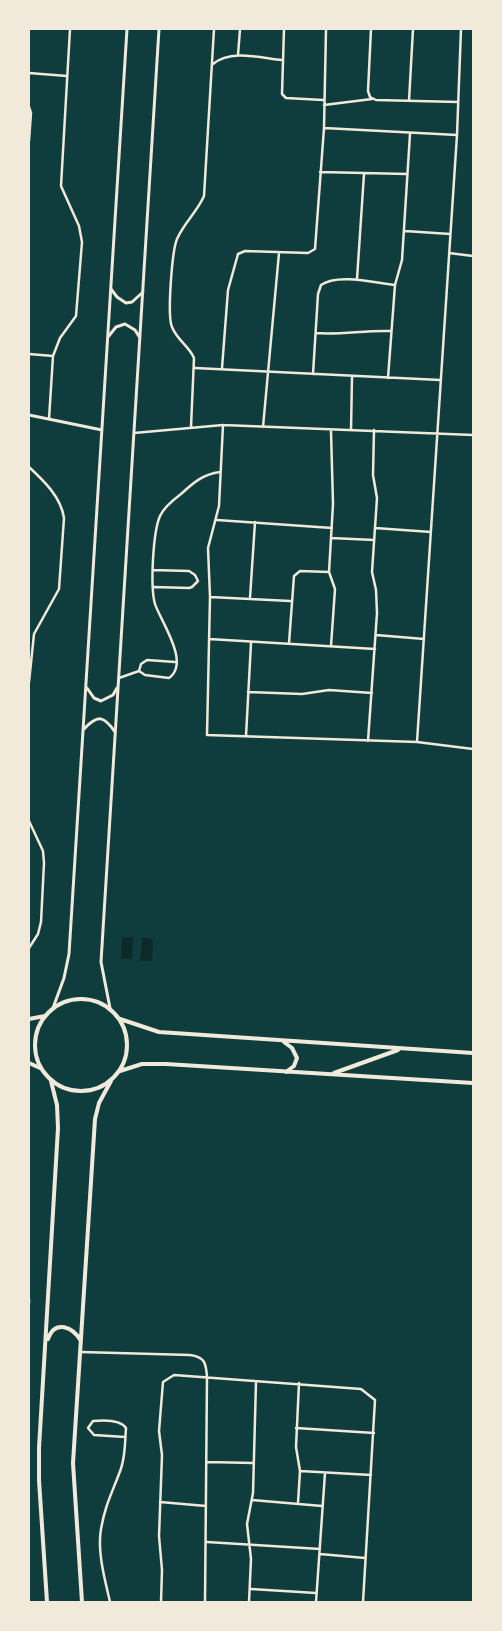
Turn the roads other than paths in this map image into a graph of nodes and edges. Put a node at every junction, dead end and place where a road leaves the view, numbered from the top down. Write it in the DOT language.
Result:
graph roads {
  1 [pos="70,29"];
  2 [pos="127,29"];
  3 [pos="159,29"];
  4 [pos="214,29"];
  5 [pos="240,29"];
  6 [pos="284,29"];
  7 [pos="326,29"];
  8 [pos="371,29"];
  9 [pos="413,29"];
  10 [pos="461,29"];
  11 [pos="238,55"];
  12 [pos="282,60"];
  13 [pos="213,64"];
  14 [pos="29,74"];
  15 [pos="67,76"];
  16 [pos="373,99"];
  17 [pos="324,100"];
  18 [pos="409,101"];
  19 [pos="458,102"];
  20 [pos="324,105"];
  21 [pos="29,106"];
  22 [pos="324,128"];
  23 [pos="410,134"];
  24 [pos="457,135"];
  25 [pos="29,141"];
  26 [pos="320,172"];
  27 [pos="364,174"];
  28 [pos="407,174"];
  29 [pos="405,231"];
  30 [pos="450,234"];
  31 [pos="279,253"];
  32 [pos="448,253"];
  33 [pos="473,256"];
  34 [pos="357,279"];
  35 [pos="395,285"];
  36 [pos="110,288"];
  37 [pos="143,292"];
  38 [pos="391,331"];
  39 [pos="315,333"];
  40 [pos="108,338"];
  41 [pos="140,338"];
  42 [pos="29,354"];
  43 [pos="53,356"];
  44 [pos="195,368"];
  45 [pos="222,368"];
  46 [pos="267,370"];
  47 [pos="313,374"];
  48 [pos="352,377"];
  49 [pos="388,378"];
  50 [pos="440,380"];
  51 [pos="29,416"];
  52 [pos="49,419"];
  53 [pos="223,425"];
  54 [pos="191,427"];
  55 [pos="263,427"];
  56 [pos="102,430"];
  57 [pos="374,430"];
  58 [pos="332,431"];
  59 [pos="351,431"];
  60 [pos="438,432"];
  61 [pos="134,433"];
  62 [pos="473,435"];
  63 [pos="29,467"];
  64 [pos="220,472"];
  65 [pos="217,520"];
  66 [pos="255,522"];
  67 [pos="332,528"];
  68 [pos="375,528"];
  69 [pos="431,532"];
  70 [pos="331,538"];
  71 [pos="374,540"];
  72 [pos="153,570"];
  73 [pos="329,572"];
  74 [pos="154,587"];
  75 [pos="210,597"];
  76 [pos="250,598"];
  77 [pos="290,601"];
  78 [pos="375,635"];
  79 [pos="209,639"];
  80 [pos="424,639"];
  81 [pos="251,642"];
  82 [pos="288,644"];
  83 [pos="331,646"];
  84 [pos="375,649"];
  85 [pos="175,662"];
  86 [pos="140,671"];
  87 [pos="119,678"];
  88 [pos="29,682"];
  89 [pos="118,686"];
  90 [pos="87,688"];
  91 [pos="248,692"];
  92 [pos="372,693"];
  93 [pos="84,729"];
  94 [pos="115,732"];
  95 [pos="246,736"];
  96 [pos="368,741"];
  97 [pos="417,742"];
  98 [pos="473,748"];
  99 [pos="29,821"];
  100 [pos="29,948"];
  101 [pos="53,1008"];
  102 [pos="110,1008"];
  103 [pos="45,1016"];
  104 [pos="29,1019"];
  105 [pos="120,1019"];
  106 [pos="283,1042"];
  107 [pos="402,1049"];
  108 [pos="473,1053"];
  109 [pos="29,1063"];
  110 [pos="40,1068"];
  111 [pos="120,1071"];
  112 [pos="286,1072"];
  113 [pos="329,1075"];
  114 [pos="51,1081"];
  115 [pos="111,1081"];
  116 [pos="473,1083"];
  117 [pos="29,1299"];
  118 [pos="29,1303"];
  119 [pos="81,1341"];
  120 [pos="46,1345"];
  121 [pos="81,1352"];
  122 [pos="207,1377"];
  123 [pos="256,1382"];
  124 [pos="299,1383"];
  125 [pos="296,1428"];
  126 [pos="374,1433"];
  127 [pos="125,1437"];
  128 [pos="206,1462"];
  129 [pos="253,1463"];
  130 [pos="300,1471"];
  131 [pos="326,1473"];
  132 [pos="370,1475"];
  133 [pos="252,1500"];
  134 [pos="160,1502"];
  135 [pos="298,1503"];
  136 [pos="206,1506"];
  137 [pos="322,1506"];
  138 [pos="206,1542"];
  139 [pos="249,1545"];
  140 [pos="320,1549"];
  141 [pos="320,1554"];
  142 [pos="365,1558"];
  143 [pos="251,1589"];
  144 [pos="316,1593"];
  145 [pos="47,1602"];
  146 [pos="82,1602"];
  147 [pos="110,1602"];
  148 [pos="161,1602"];
  149 [pos="205,1602"];
  150 [pos="249,1602"];
  151 [pos="316,1602"];
  152 [pos="363,1602"];
  1 -- 15 [label="street"];
  2 -- 36 [label="street"];
  3 -- 37 [label="street"];
  4 -- 13 [label="street"];
  5 -- 11 [label="street"];
  6 -- 12 [label="street"];
  7 -- 17 [label="street"];
  8 -- 16 [label="street"];
  9 -- 18 [label="street"];
  10 -- 19 [label="street"];
  11 -- 12 [label="street"];
  11 -- 13 [label="street"];
  12 -- 17 [label="street"];
  13 -- 44 [label="street"];
  14 -- 15 [label="street"];
  15 -- 43 [label="street"];
  16 -- 18 [label="street"];
  16 -- 20 [label="street"];
  17 -- 20 [label="street"];
  18 -- 19 [label="street"];
  19 -- 24 [label="street"];
  20 -- 22 [label="street"];
  21 -- 25 [label="street"];
  22 -- 23 [label="street"];
  22 -- 26 [label="street"];
  23 -- 24 [label="street"];
  23 -- 28 [label="street"];
  24 -- 30 [label="street"];
  26 -- 27 [label="street"];
  26 -- 31 [label="street"];
  27 -- 28 [label="street"];
  27 -- 34 [label="street"];
  28 -- 29 [label="street"];
  29 -- 30 [label="street"];
  29 -- 35 [label="street"];
  30 -- 32 [label="street"];
  31 -- 45 [label="street"];
  31 -- 46 [label="street"];
  32 -- 33 [label="street"];
  32 -- 50 [label="street"];
  34 -- 35 [label="street"];
  34 -- 39 [label="street"];
  35 -- 38 [label="street"];
  36 -- 37 [label="street"];
  36 -- 40 [label="street"];
  37 -- 41 [label="street"];
  38 -- 39 [label="street"];
  38 -- 49 [label="street"];
  39 -- 47 [label="street"];
  40 -- 41 [label="street"];
  40 -- 56 [label="street"];
  41 -- 61 [label="street"];
  42 -- 43 [label="street"];
  43 -- 52 [label="street"];
  44 -- 45 [label="street"];
  44 -- 54 [label="street"];
  45 -- 46 [label="street"];
  46 -- 47 [label="street"];
  46 -- 55 [label="street"];
  47 -- 48 [label="street"];
  48 -- 49 [label="street"];
  48 -- 59 [label="street"];
  49 -- 50 [label="street"];
  50 -- 60 [label="street"];
  51 -- 52 [label="street"];
  52 -- 56 [label="street"];
  53 -- 54 [label="street"];
  53 -- 55 [label="street"];
  53 -- 64 [label="street"];
  54 -- 61 [label="street"];
  55 -- 58 [label="street"];
  56 -- 90 [label="street"];
  57 -- 59 [label="street"];
  57 -- 60 [label="street"];
  57 -- 68 [label="street"];
  58 -- 59 [label="street"];
  58 -- 67 [label="street"];
  60 -- 62 [label="street"];
  60 -- 69 [label="street"];
  61 -- 87 [label="street"];
  63 -- 88 [label="street"];
  64 -- 65 [label="street"];
  64 -- 72 [label="street"];
  65 -- 66 [label="street"];
  65 -- 75 [label="street"];
  66 -- 67 [label="street"];
  66 -- 76 [label="street"];
  67 -- 70 [label="street"];
  68 -- 69 [label="street"];
  68 -- 71 [label="street"];
  69 -- 80 [label="street"];
  70 -- 71 [label="street"];
  70 -- 73 [label="street"];
  71 -- 78 [label="street"];
  72 -- 74 [label="street"];
  72 -- 74 [label="street"];
  73 -- 77 [label="street"];
  73 -- 83 [label="street"];
  74 -- 85 [label="street"];
  75 -- 76 [label="street"];
  75 -- 79 [label="street"];
  76 -- 77 [label="street"];
  77 -- 82 [label="street"];
  78 -- 80 [label="street"];
  78 -- 84 [label="street"];
  79 -- 81 [label="street"];
  79 -- 95 [label="street"];
  80 -- 97 [label="street"];
  81 -- 82 [label="street"];
  81 -- 91 [label="street"];
  82 -- 83 [label="street"];
  83 -- 84 [label="street"];
  84 -- 92 [label="street"];
  85 -- 86 [label="street"];
  85 -- 86 [label="street"];
  86 -- 87 [label="street"];
  87 -- 89 [label="street"];
  89 -- 90 [label="street"];
  89 -- 94 [label="street"];
  90 -- 93 [label="street"];
  91 -- 92 [label="street"];
  91 -- 95 [label="street"];
  92 -- 96 [label="street"];
  93 -- 94 [label="street"];
  93 -- 101 [label="street"];
  94 -- 102 [label="street"];
  95 -- 96 [label="street"];
  96 -- 97 [label="street"];
  97 -- 98 [label="street"];
  99 -- 100 [label="street"];
  101 -- 102 [label="main road"];
  101 -- 103 [label="main road"];
  102 -- 105 [label="main road"];
  103 -- 104 [label="main road"];
  103 -- 110 [label="main road"];
  105 -- 106 [label="main road"];
  105 -- 111 [label="main road"];
  106 -- 107 [label="main road"];
  106 -- 112 [label="main road"];
  107 -- 108 [label="main road"];
  107 -- 113 [label="main road"];
  109 -- 110 [label="main road"];
  110 -- 114 [label="main road"];
  111 -- 112 [label="main road"];
  111 -- 115 [label="main road"];
  112 -- 113 [label="main road"];
  113 -- 116 [label="main road"];
  114 -- 115 [label="main road"];
  114 -- 120 [label="main road"];
  115 -- 119 [label="main road"];
  117 -- 118 [label="street"];
  119 -- 120 [label="main road"];
  119 -- 121 [label="main road"];
  120 -- 145 [label="main road"];
  121 -- 122 [label="street"];
  121 -- 146 [label="main road"];
  122 -- 123 [label="street"];
  122 -- 128 [label="street"];
  122 -- 134 [label="street"];
  123 -- 124 [label="street"];
  123 -- 129 [label="street"];
  124 -- 125 [label="street"];
  124 -- 126 [label="street"];
  125 -- 126 [label="street"];
  125 -- 130 [label="street"];
  126 -- 132 [label="street"];
  127 -- 127 [label="street"];
  127 -- 147 [label="street"];
  128 -- 129 [label="street"];
  128 -- 136 [label="street"];
  129 -- 133 [label="street"];
  130 -- 131 [label="street"];
  130 -- 135 [label="street"];
  131 -- 132 [label="street"];
  131 -- 137 [label="street"];
  132 -- 142 [label="street"];
  133 -- 135 [label="street"];
  133 -- 139 [label="street"];
  134 -- 136 [label="street"];
  134 -- 148 [label="street"];
  135 -- 137 [label="street"];
  136 -- 138 [label="street"];
  137 -- 140 [label="street"];
  138 -- 139 [label="street"];
  138 -- 149 [label="street"];
  139 -- 140 [label="street"];
  139 -- 143 [label="street"];
  140 -- 141 [label="street"];
  141 -- 142 [label="street"];
  141 -- 144 [label="street"];
  142 -- 152 [label="street"];
  143 -- 144 [label="street"];
  143 -- 150 [label="street"];
  144 -- 151 [label="street"];
}
